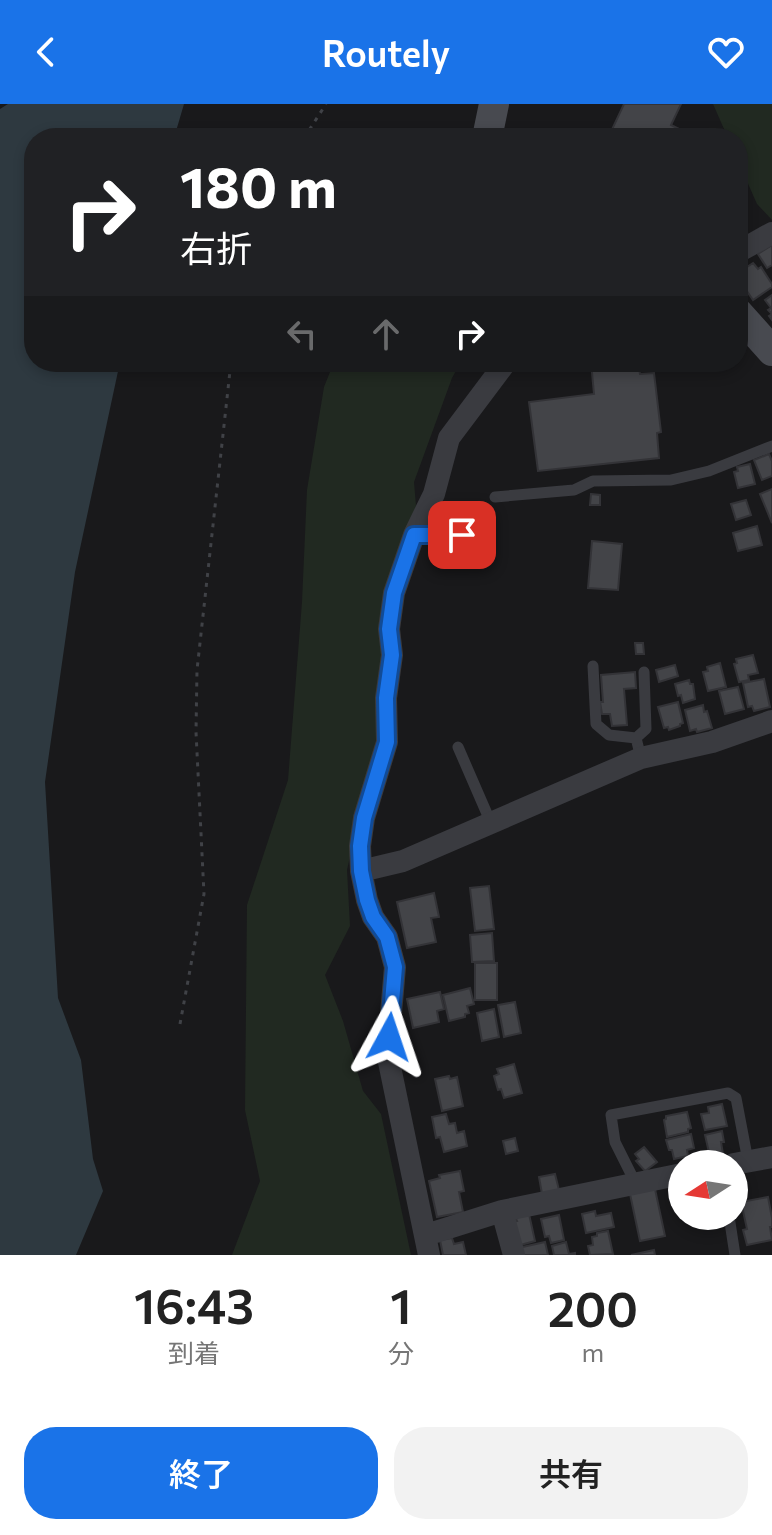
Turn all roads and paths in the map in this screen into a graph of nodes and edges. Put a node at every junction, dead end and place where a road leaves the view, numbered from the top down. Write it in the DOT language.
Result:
graph roads {
  1 [pos="326,104"];
  2 [pos="494,104"];
  3 [pos="310,128"];
  4 [pos="489,128"];
  5 [pos="772,233"];
  6 [pos="748,246"];
  7 [pos="748,324"];
  8 [pos="772,351"];
  9 [pos="230,372"];
  10 [pos="498,372"];
  11 [pos="772,446"];
  12 [pos="495,497"];
  13 [pos="414,535"];
  14 [pos="486,535"];
  15 [pos="593,666"];
  16 [pos="644,672"];
  17 [pos="772,721"];
  18 [pos="458,747"];
  19 [pos="639,748"];
  20 [pos="491,823"];
  21 [pos="361,871"];
  22 [pos="180,1024"];
  23 [pos="740,1150"];
  24 [pos="772,1157"];
  25 [pos="748,1162"];
  26 [pos="668,1177"];
  27 [pos="637,1184"];
  28 [pos="502,1211"];
  29 [pos="731,1230"];
  30 [pos="428,1245"];
  31 [pos="514,1255"];
  32 [pos="735,1255"];
  1 -- 3 [label="path"];
  2 -- 4 [label="street"];
  5 -- 6 [label="street"];
  7 -- 8 [label="street"];
  9 -- 22 [label="path"];
  10 -- 13 [label="street"];
  11 -- 12 [label="lane"];
  13 -- 14 [label="lane"];
  13 -- 21 [label="street"];
  15 -- 19 [label="lane"];
  16 -- 19 [label="lane"];
  17 -- 19 [label="street"];
  18 -- 20 [label="lane"];
  19 -- 20 [label="street"];
  20 -- 21 [label="street"];
  21 -- 30 [label="street"];
  23 -- 27 [label="lane"];
  24 -- 25 [label="street"];
  26 -- 27 [label="street"];
  27 -- 28 [label="street"];
  28 -- 30 [label="street"];
  28 -- 31 [label="street"];
  29 -- 32 [label="lane"];
}
